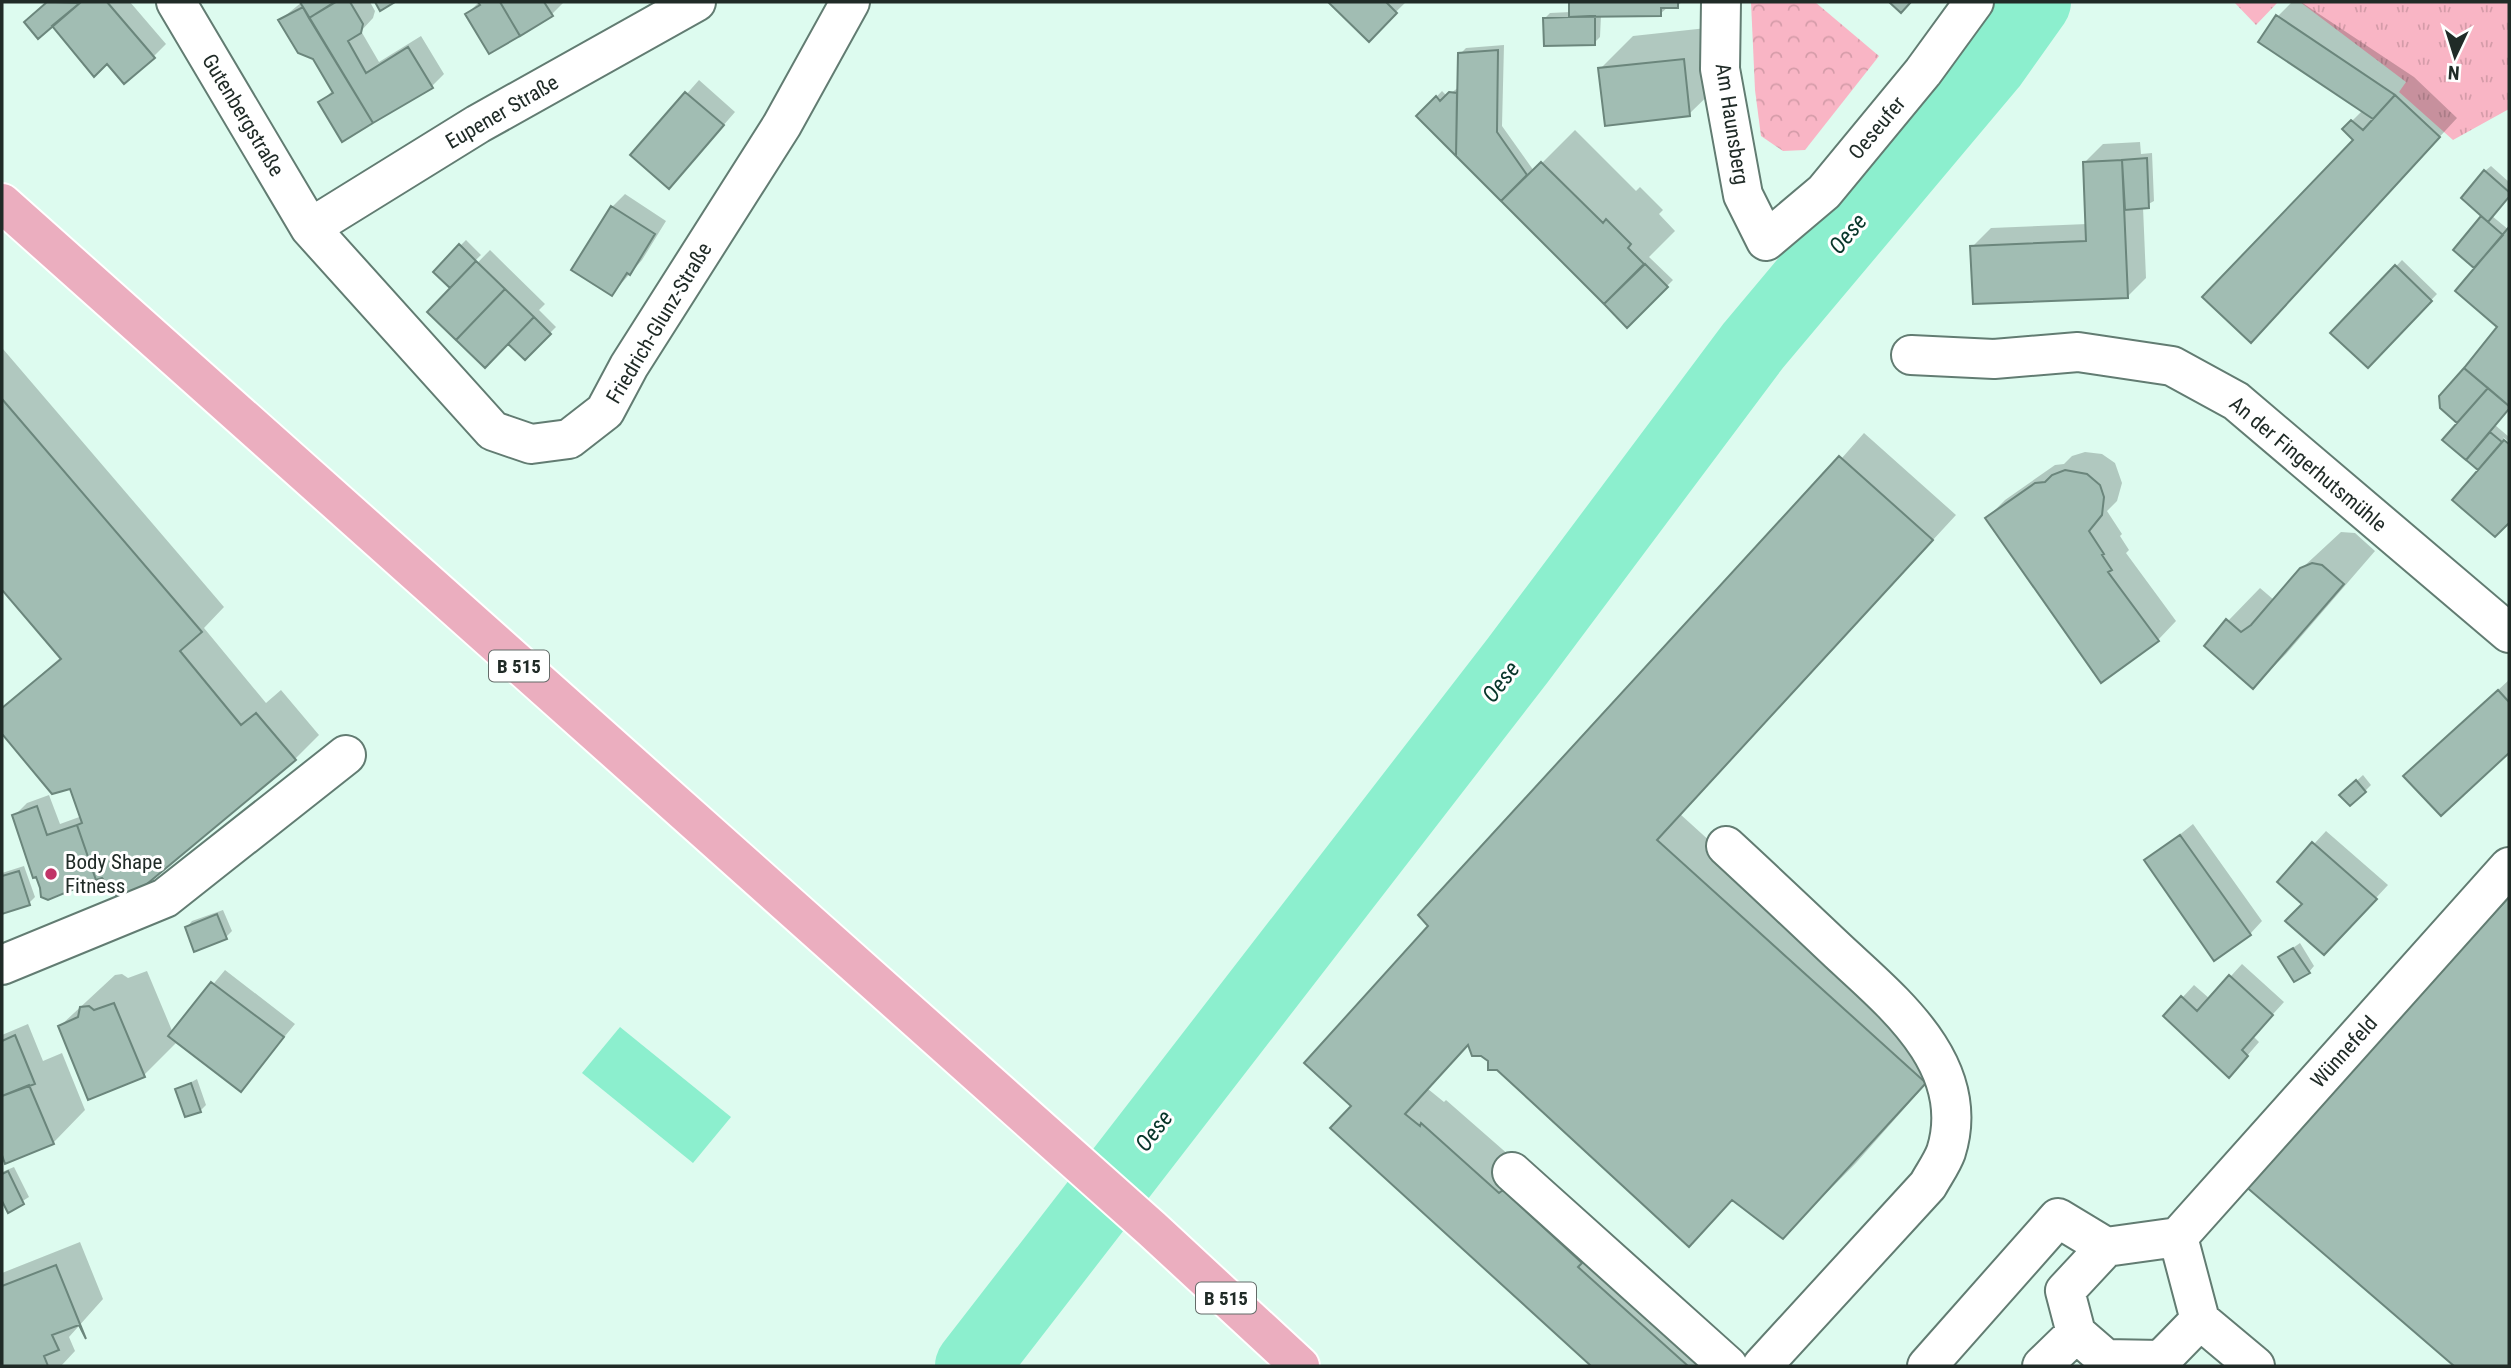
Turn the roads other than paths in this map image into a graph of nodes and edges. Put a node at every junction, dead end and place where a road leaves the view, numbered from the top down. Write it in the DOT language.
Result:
graph roads {
  1 [pos="176,2"];
  2 [pos="696,2"];
  3 [pos="850,2"];
  4 [pos="1721,2"];
  5 [pos="1973,2"];
  6 [pos="2,203"];
  7 [pos="310,228"];
  8 [pos="1766,241"];
  9 [pos="1911,355"];
  10 [pos="2509,633"];
  11 [pos="346,755"];
  12 [pos="1726,846"];
  13 [pos="2509,867"];
  14 [pos="2,965"];
  15 [pos="1511,1172"];
  16 [pos="2178,1237"];
  17 [pos="2106,1247"];
  18 [pos="2200,1320"];
  19 [pos="2076,1333"];
  20 [pos="1300,1366"];
  21 [pos="1728,1366"];
  22 [pos="1762,1366"];
  23 [pos="1927,1366"];
  24 [pos="2042,1366"];
  25 [pos="2255,1366"];
  1 -- 7 [label="street, Gutenbergstraße"];
  2 -- 7 [label="street, Eupener Straße"];
  3 -- 7 [label="street, Friedrich-Glunz-Straße"];
  4 -- 8 [label="street, Am Haunsberg"];
  5 -- 8 [label="street, Oeseufer"];
  6 -- 20 [label="main road, B 515"];
  9 -- 10 [label="street, An der Fingerhutsmühle"];
  11 -- 14 [label="street"];
  12 -- 22 [label="street"];
  13 -- 16 [label="street, Wünnefeld"];
  15 -- 21 [label="street"];
  16 -- 17 [label="street"];
  16 -- 18 [label="street"];
  17 -- 19 [label="street"];
  17 -- 23 [label="street"];
  18 -- 19 [label="street"];
  18 -- 25 [label="street"];
  19 -- 24 [label="street"];
}
